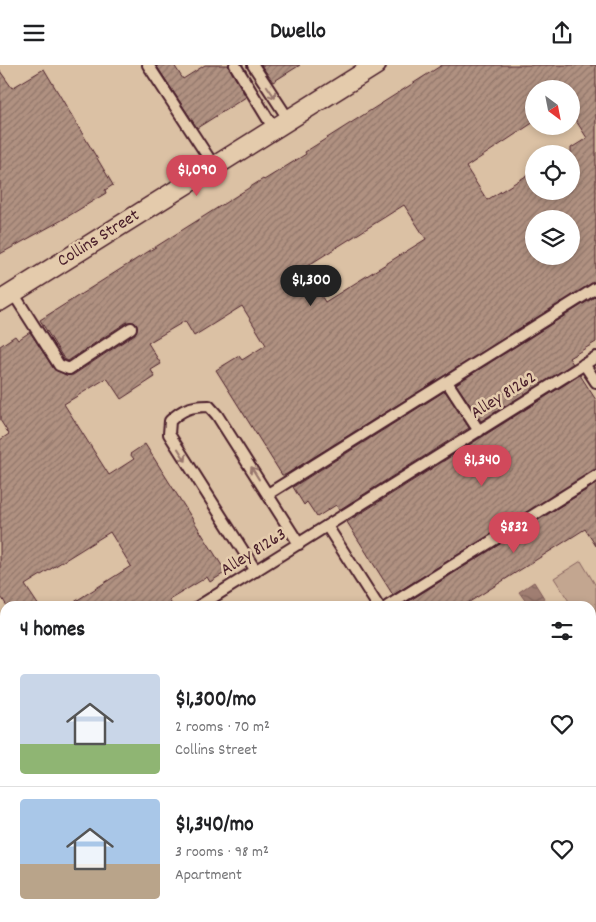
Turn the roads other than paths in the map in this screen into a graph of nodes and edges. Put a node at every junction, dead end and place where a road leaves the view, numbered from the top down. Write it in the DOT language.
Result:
graph roads {
  1 [pos="148,65"];
  2 [pos="235,65"];
  3 [pos="253,65"];
  4 [pos="364,68"];
  5 [pos="281,124"];
  6 [pos="214,166"];
  7 [pos="596,288"];
  8 [pos="7,297"];
  9 [pos="131,328"];
  10 [pos="596,357"];
  11 [pos="584,365"];
  12 [pos="447,382"];
  13 [pos="596,382"];
  14 [pos="479,431"];
  15 [pos="596,476"];
  16 [pos="268,494"];
  17 [pos="327,527"];
  18 [pos="299,544"];
  19 [pos="256,571"];
  20 [pos="207,601"];
  21 [pos="375,601"];
  22 [pos="396,601"];
  1 -- 6 [label="lane"];
  2 -- 5 [label="lane"];
  3 -- 5 [label="lane, one-way"];
  4 -- 5 [label="street, Collins Street"];
  5 -- 6 [label="street, Collins Street"];
  6 -- 8 [label="street, Collins Street"];
  7 -- 12 [label="lane"];
  8 -- 9 [label="lane"];
  10 -- 11 [label="lane, Alley 81262"];
  11 -- 13 [label="lane"];
  11 -- 14 [label="lane, Alley 81262"];
  12 -- 14 [label="lane"];
  12 -- 16 [label="lane"];
  14 -- 17 [label="lane, Alley 81262"];
  15 -- 22 [label="lane"];
  16 -- 18 [label="lane"];
  16 -- 19 [label="lane, one-way"];
  17 -- 18 [label="lane, Alley 81263"];
  17 -- 21 [label="lane"];
  18 -- 19 [label="lane, Alley 81263"];
  19 -- 20 [label="lane, Alley 81263"];
}
